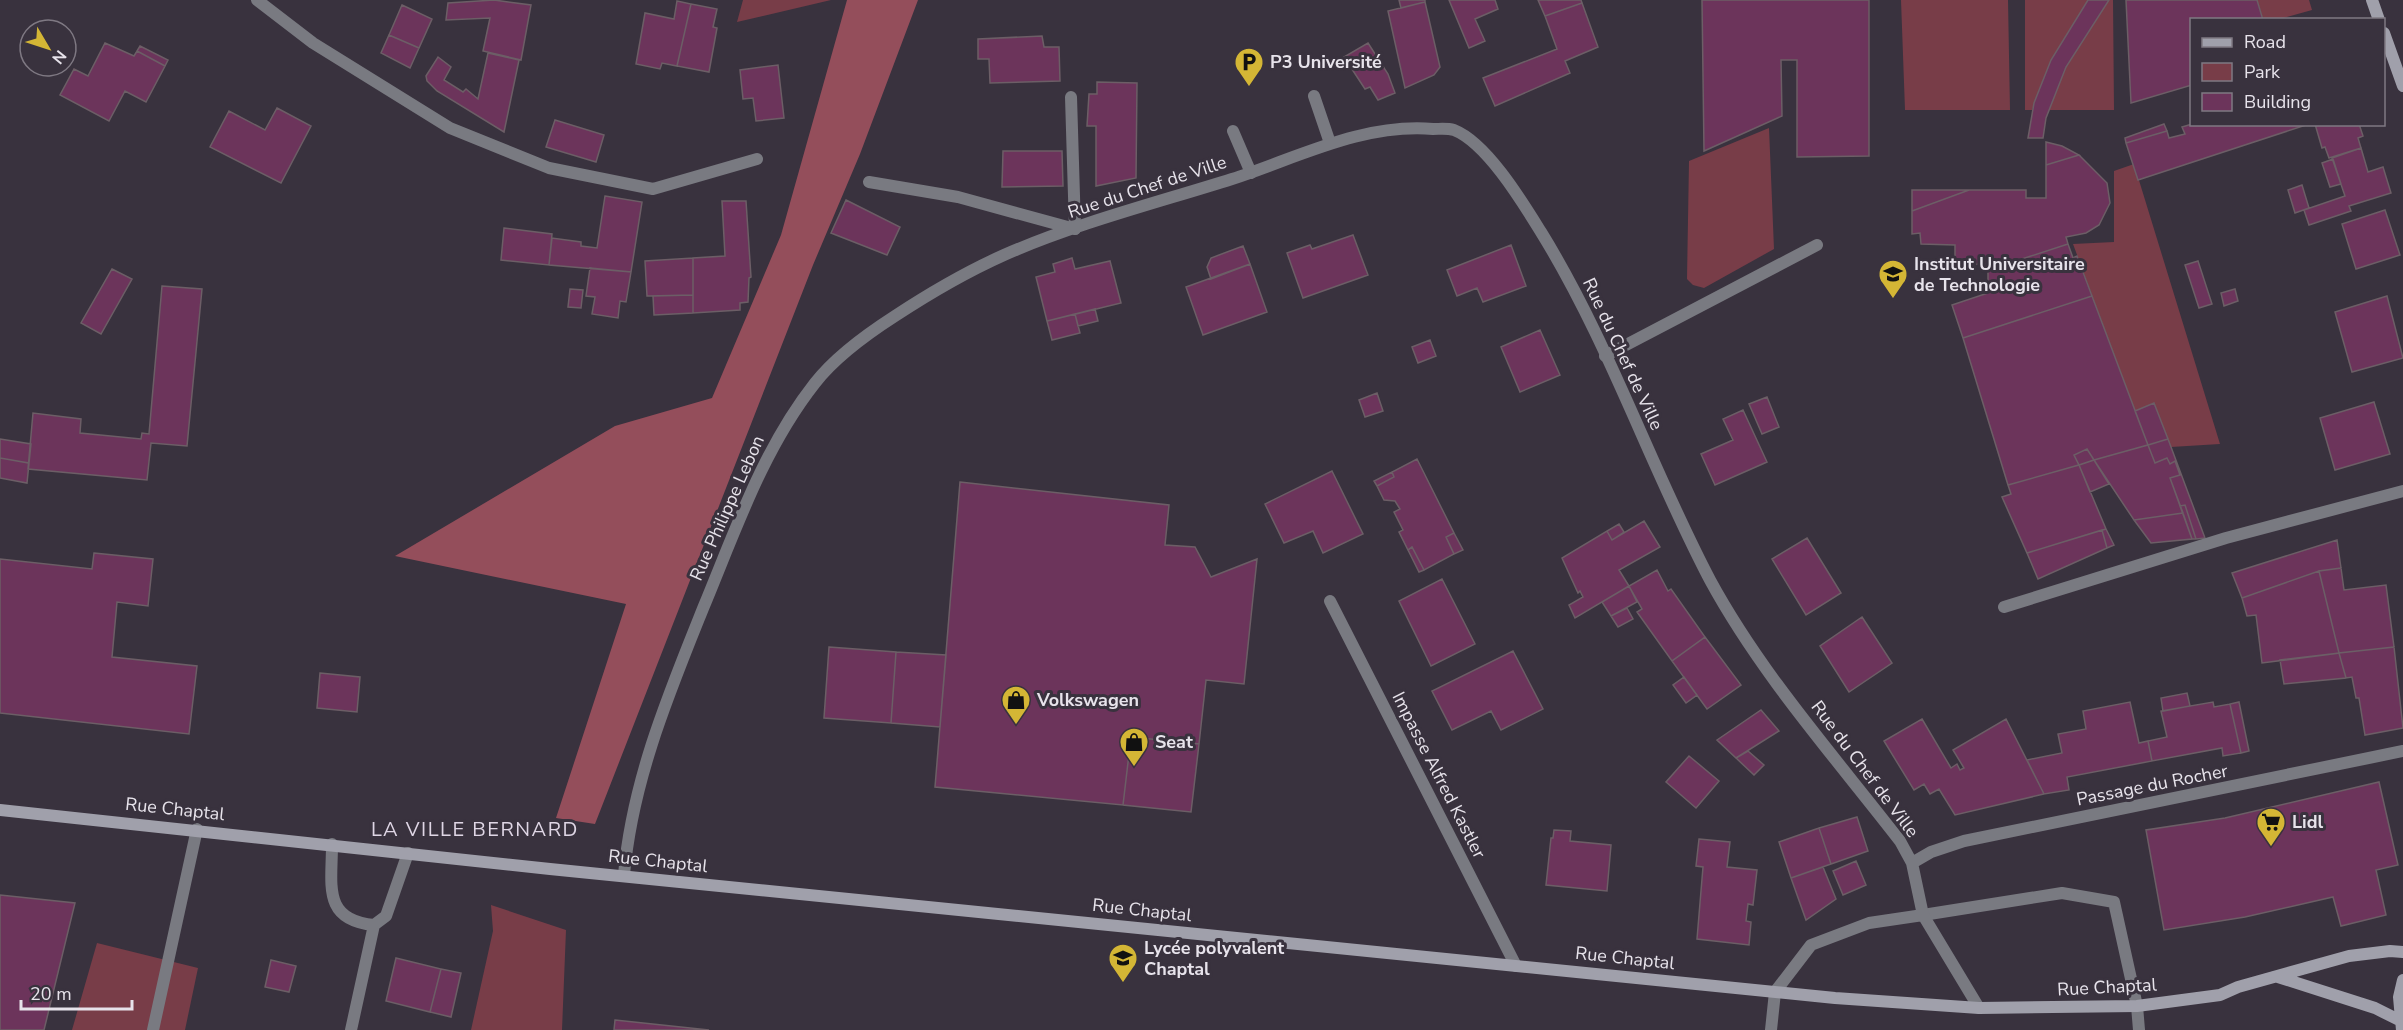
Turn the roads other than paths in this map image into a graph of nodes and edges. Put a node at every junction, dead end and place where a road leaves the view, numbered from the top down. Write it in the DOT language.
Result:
graph roads {
  1 [pos="257,0"];
  2 [pos="2372,0"];
  3 [pos="2378,18"];
  4 [pos="2385,36"];
  5 [pos="2403,86"];
  6 [pos="1314,96"];
  7 [pos="1071,97"];
  8 [pos="1233,131"];
  9 [pos="1330,142"];
  10 [pos="757,159"];
  11 [pos="1251,173"];
  12 [pos="869,182"];
  13 [pos="1075,229"];
  14 [pos="1817,245"];
  15 [pos="1004,255"];
  16 [pos="1605,356"];
  17 [pos="2403,491"];
  18 [pos="1330,601"];
  19 [pos="2004,607"];
  20 [pos="2403,751"];
  21 [pos="0,810"];
  22 [pos="197,829"];
  23 [pos="332,844"];
  24 [pos="408,853"];
  25 [pos="1912,863"];
  26 [pos="624,875"];
  27 [pos="1923,915"];
  28 [pos="374,925"];
  29 [pos="2403,952"];
  30 [pos="1516,966"];
  31 [pos="2278,977"];
  32 [pos="2403,980"];
  33 [pos="1775,992"];
  34 [pos="2137,1006"];
  35 [pos="1979,1008"];
  36 [pos="2401,1025"];
  37 [pos="153,1030"];
  38 [pos="351,1030"];
  39 [pos="1771,1030"];
  40 [pos="2139,1030"];
  1 -- 10 [label="street"];
  2 -- 3 [label="main road"];
  4 -- 5 [label="main road"];
  6 -- 9 [label="street"];
  7 -- 13 [label="street"];
  8 -- 11 [label="street"];
  9 -- 11 [label="street, Rue du Chef de Ville"];
  9 -- 16 [label="street, Rue du Chef de Ville"];
  11 -- 13 [label="street, Rue du Chef de Ville"];
  12 -- 13 [label="street"];
  13 -- 15 [label="street, Rue du Chef de Ville"];
  14 -- 16 [label="street"];
  15 -- 26 [label="street, Rue Philippe Lebon"];
  16 -- 25 [label="street, Rue du Chef de Ville"];
  17 -- 19 [label="street"];
  18 -- 30 [label="street, Impasse Alfred Kastler"];
  20 -- 25 [label="street, Passage du Rocher"];
  21 -- 22 [label="main road, Rue Chaptal"];
  22 -- 23 [label="main road, Rue Chaptal"];
  22 -- 37 [label="street"];
  23 -- 24 [label="main road, Rue Chaptal"];
  23 -- 28 [label="street"];
  24 -- 26 [label="main road, Rue Chaptal"];
  24 -- 28 [label="street"];
  25 -- 27 [label="street, Rue du Chef de Ville"];
  26 -- 30 [label="main road, Rue Chaptal"];
  27 -- 33 [label="street"];
  27 -- 34 [label="street"];
  27 -- 35 [label="street, Rue du Chef de Ville"];
  28 -- 38 [label="street"];
  29 -- 31 [label="main road, Rue Chaptal"];
  30 -- 33 [label="main road, Rue Chaptal"];
  31 -- 34 [label="main road, Rue Chaptal"];
  31 -- 36 [label="main road"];
  32 -- 36 [label="main road"];
  33 -- 35 [label="main road, Rue Chaptal"];
  33 -- 39 [label="street"];
  34 -- 35 [label="main road, Rue Chaptal"];
  34 -- 40 [label="street"];
}
